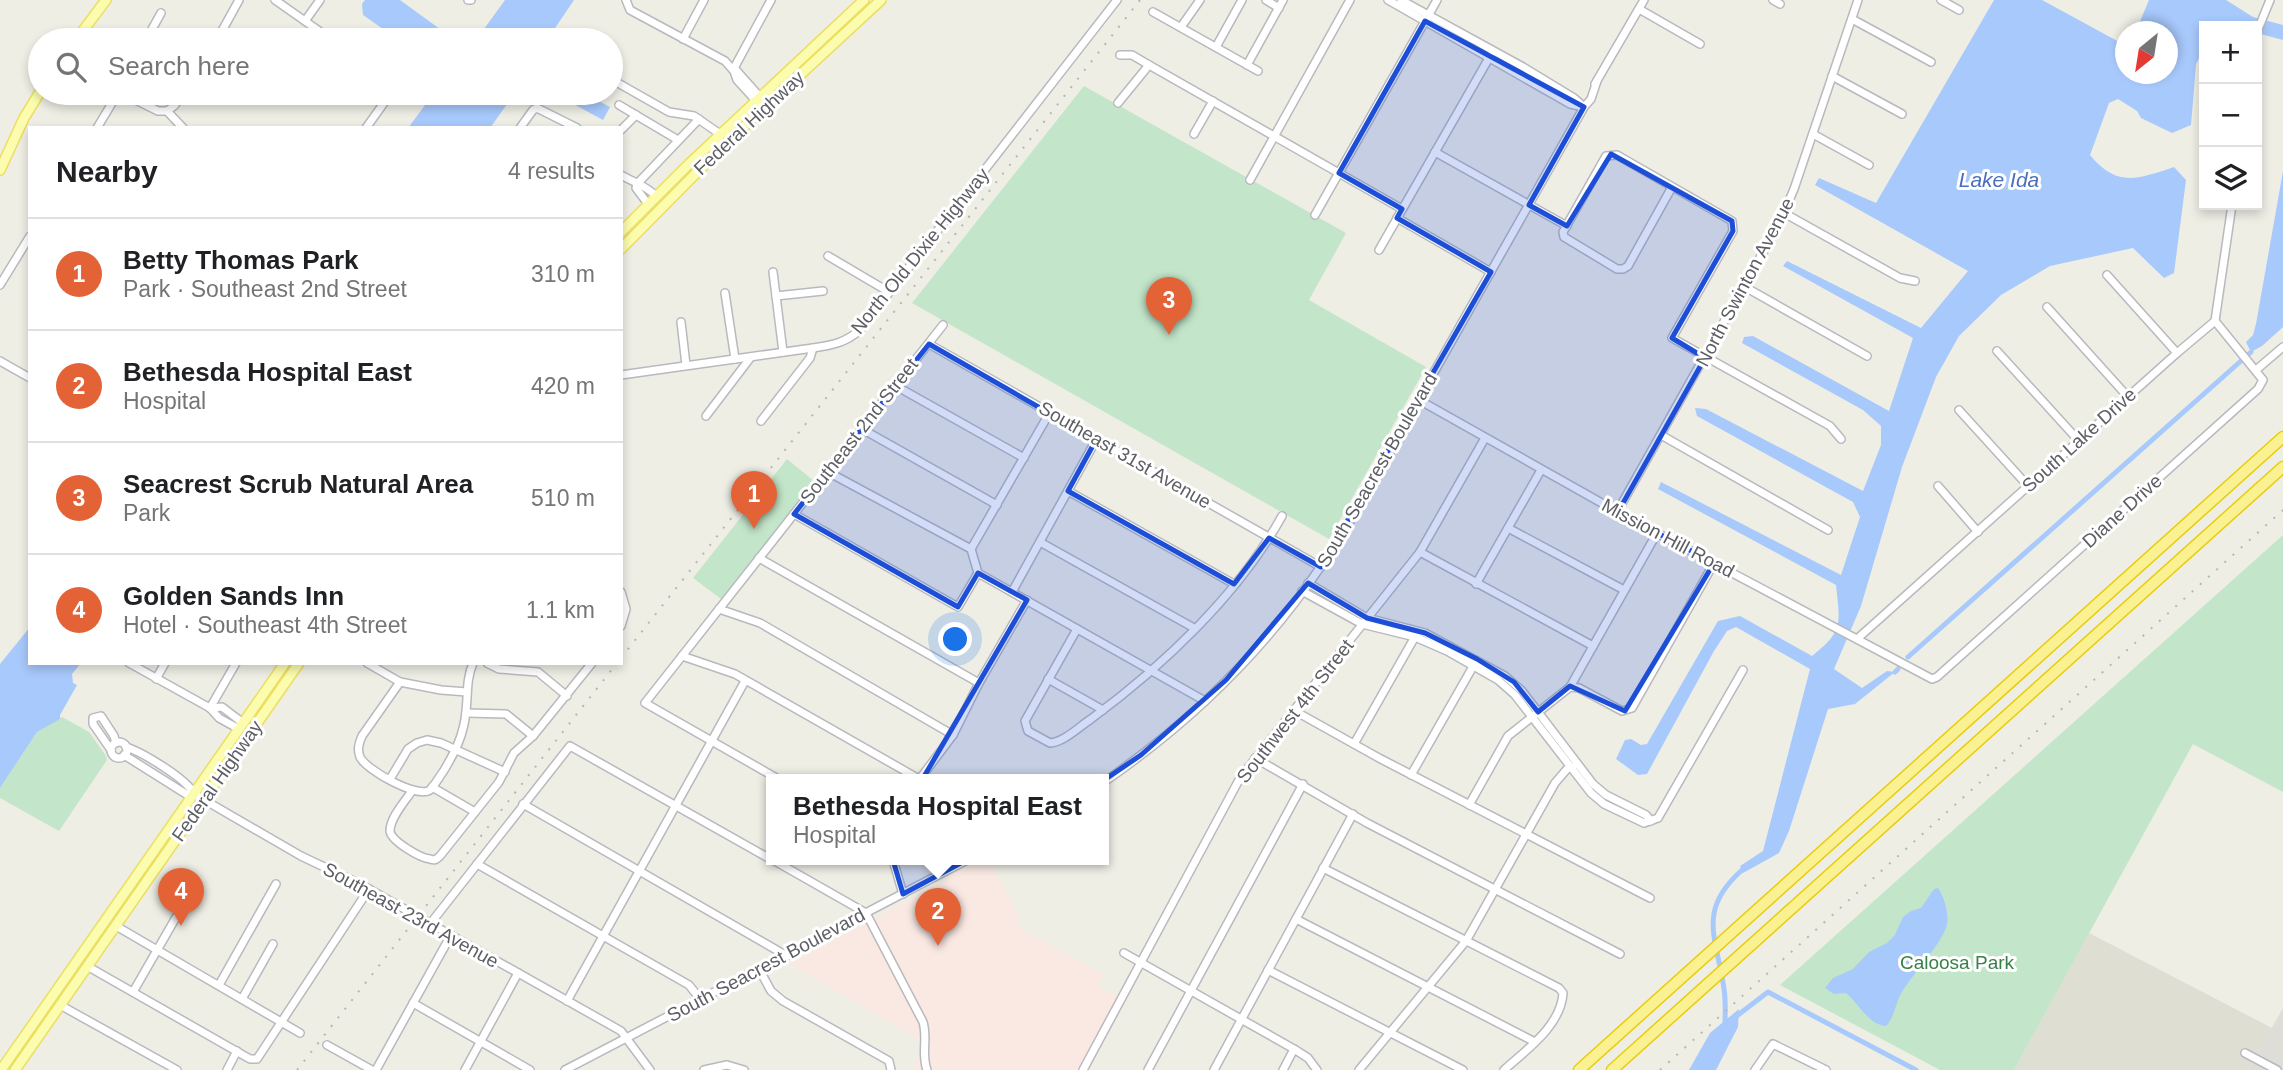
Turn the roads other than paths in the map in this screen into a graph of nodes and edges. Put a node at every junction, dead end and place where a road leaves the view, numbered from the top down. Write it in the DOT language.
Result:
graph roads {
  1 [pos="106,0"];
  2 [pos="239,0"];
  3 [pos="275,0"];
  4 [pos="320,0"];
  5 [pos="704,0"];
  6 [pos="771,0"];
  7 [pos="864,0"];
  8 [pos="869,0"];
  9 [pos="881,0"];
  10 [pos="1117,0"];
  11 [pos="1200,0"];
  12 [pos="1242,0"];
  13 [pos="1266,0"];
  14 [pos="1350,0"];
  15 [pos="1388,0"];
  16 [pos="1401,0"];
  17 [pos="1437,0"];
  18 [pos="1644,0"];
  19 [pos="1858,0"];
  20 [pos="1941,0"];
  21 [pos="2270,0"];
  22 [pos="626,2"];
  23 [pos="1281,4"];
  24 [pos="1639,9"];
  25 [pos="1959,10"];
  26 [pos="161,12"];
  27 [pos="1153,12"];
  28 [pos="864,16"];
  29 [pos="1427,19"];
  30 [pos="1852,19"];
  31 [pos="305,21"];
  32 [pos="2260,21"];
  33 [pos="1181,27"];
  34 [pos="85,28"];
  35 [pos="152,28"];
  36 [pos="223,28"];
  37 [pos="315,28"];
  38 [pos="683,39"];
  39 [pos="1700,44"];
  40 [pos="1216,47"];
  41 [pos="1120,55"];
  42 [pos="1491,55"];
  43 [pos="1931,62"];
  44 [pos="1149,65"];
  45 [pos="1247,65"];
  46 [pos="733,70"];
  47 [pos="1258,71"];
  48 [pos="1832,76"];
  49 [pos="623,86"];
  50 [pos="758,99"];
  51 [pos="1213,101"];
  52 [pos="1118,103"];
  53 [pos="32,105"];
  54 [pos="112,105"];
  55 [pos="146,105"];
  56 [pos="175,105"];
  57 [pos="382,105"];
  58 [pos="619,105"];
  59 [pos="765,107"];
  60 [pos="1584,107"];
  61 [pos="167,111"];
  62 [pos="1902,114"];
  63 [pos="636,115"];
  64 [pos="699,119"];
  65 [pos="98,126"];
  66 [pos="181,126"];
  67 [pos="367,126"];
  68 [pos="521,126"];
  69 [pos="573,126"];
  70 [pos="623,128"];
  71 [pos="720,134"];
  72 [pos="1194,134"];
  73 [pos="1813,134"];
  74 [pos="1275,136"];
  75 [pos="678,140"];
  76 [pos="1435,152"];
  77 [pos="1869,165"];
  78 [pos="0,170"];
  79 [pos="1339,173"];
  80 [pos="623,176"];
  81 [pos="1250,180"];
  82 [pos="637,184"];
  83 [pos="1672,187"];
  84 [pos="656,196"];
  85 [pos="648,204"];
  86 [pos="1529,205"];
  87 [pos="1402,209"];
  88 [pos="2231,210"];
  89 [pos="1784,213"];
  90 [pos="1315,215"];
  91 [pos="1397,218"];
  92 [pos="1567,226"];
  93 [pos="623,230"];
  94 [pos="28,239"];
  95 [pos="623,247"];
  96 [pos="1379,250"];
  97 [pos="828,256"];
  98 [pos="773,272"];
  99 [pos="1491,272"];
  100 [pos="2107,275"];
  101 [pos="1915,282"];
  102 [pos="0,285"];
  103 [pos="1745,287"];
  104 [pos="823,291"];
  105 [pos="889,292"];
  106 [pos="725,293"];
  107 [pos="776,296"];
  108 [pos="2048,307"];
  109 [pos="2215,321"];
  110 [pos="681,323"];
  111 [pos="943,325"];
  112 [pos="929,344"];
  113 [pos="2283,347"];
  114 [pos="813,348"];
  115 [pos="1997,351"];
  116 [pos="783,352"];
  117 [pos="2177,353"];
  118 [pos="1867,356"];
  119 [pos="751,357"];
  120 [pos="1705,358"];
  121 [pos="736,359"];
  122 [pos="0,361"];
  123 [pos="686,365"];
  124 [pos="2256,370"];
  125 [pos="623,375"];
  126 [pos="28,377"];
  127 [pos="896,386"];
  128 [pos="2128,397"];
  129 [pos="1419,400"];
  130 [pos="1959,410"];
  131 [pos="1050,412"];
  132 [pos="706,416"];
  133 [pos="761,421"];
  134 [pos="862,429"];
  135 [pos="1661,435"];
  136 [pos="1485,438"];
  137 [pos="2283,438"];
  138 [pos="1841,439"];
  139 [pos="1096,440"];
  140 [pos="2079,441"];
  141 [pos="1024,458"];
  142 [pos="2283,467"];
  143 [pos="1541,470"];
  144 [pos="828,472"];
  145 [pos="1938,486"];
  146 [pos="2028,486"];
  147 [pos="1068,491"];
  148 [pos="997,505"];
  149 [pos="1620,512"];
  150 [pos="794,514"];
  151 [pos="1283,516"];
  152 [pos="1508,528"];
  153 [pos="1828,530"];
  154 [pos="1978,532"];
  155 [pos="1657,533"];
  156 [pos="1269,538"];
  157 [pos="1040,542"];
  158 [pos="971,549"];
  159 [pos="1420,552"];
  160 [pos="759,558"];
  161 [pos="1714,563"];
  162 [pos="1321,567"];
  163 [pos="978,573"];
  164 [pos="1308,583"];
  165 [pos="1234,584"];
  166 [pos="1476,584"];
  167 [pos="1625,590"];
  168 [pos="1302,591"];
  169 [pos="1012,592"];
  170 [pos="623,599"];
  171 [pos="1027,600"];
  172 [pos="719,608"];
  173 [pos="623,619"];
  174 [pos="1364,621"];
  175 [pos="1194,628"];
  176 [pos="1077,629"];
  177 [pos="1417,634"];
  178 [pos="1854,637"];
  179 [pos="1592,646"];
  180 [pos="682,656"];
  181 [pos="1475,663"];
  182 [pos="132,665"];
  183 [pos="164,665"];
  184 [pos="235,665"];
  185 [pos="284,665"];
  186 [pos="295,665"];
  187 [pos="371,665"];
  188 [pos="472,665"];
  189 [pos="491,665"];
  190 [pos="590,665"];
  191 [pos="1151,670"];
  192 [pos="1743,670"];
  193 [pos="1919,673"];
  194 [pos="156,679"];
  195 [pos="1048,679"];
  196 [pos="400,681"];
  197 [pos="746,681"];
  198 [pos="979,683"];
  199 [pos="1570,687"];
  200 [pos="467,692"];
  201 [pos="566,696"];
  202 [pos="1205,701"];
  203 [pos="210,708"];
  204 [pos="1103,710"];
  205 [pos="1293,710"];
  206 [pos="466,713"];
  207 [pos="1535,715"];
  208 [pos="241,726"];
  209 [pos="953,734"];
  210 [pos="533,736"];
  211 [pos="712,741"];
  212 [pos="244,743"];
  213 [pos="1354,744"];
  214 [pos="456,750"];
  215 [pos="125,751"];
  216 [pos="1255,758"];
  217 [pos="1574,766"];
  218 [pos="505,772"];
  219 [pos="770,774"];
  220 [pos="909,774"];
  221 [pos="923,774"];
  222 [pos="1411,775"];
  223 [pos="1109,778"];
  224 [pos="390,779"];
  225 [pos="1303,784"];
  226 [pos="432,787"];
  227 [pos="412,791"];
  228 [pos="194,794"];
  229 [pos="203,801"];
  230 [pos="523,804"];
  231 [pos="675,805"];
  232 [pos="1469,805"];
  233 [pos="475,812"];
  234 [pos="1353,814"];
  235 [pos="1526,834"];
  236 [pos="766,857"];
  237 [pos="477,864"];
  238 [pos="781,865"];
  239 [pos="894,865"];
  240 [pos="958,865"];
  241 [pos="1324,868"];
  242 [pos="638,870"];
  243 [pos="137,874"];
  244 [pos="276,884"];
  245 [pos="369,889"];
  246 [pos="1495,890"];
  247 [pos="903,894"];
  248 [pos="1650,898"];
  249 [pos="186,900"];
  250 [pos="866,913"];
  251 [pos="1296,919"];
  252 [pos="104,923"];
  253 [pos="430,924"];
  254 [pos="113,930"];
  255 [pos="451,935"];
  256 [pos="602,935"];
  257 [pos="1466,941"];
  258 [pos="273,944"];
  259 [pos="158,951"];
  260 [pos="1124,953"];
  261 [pos="1620,954"];
  262 [pos="787,956"];
  263 [pos="1140,963"];
  264 [pos="87,967"];
  265 [pos="759,969"];
  266 [pos="1268,970"];
  267 [pos="518,973"];
  268 [pos="219,985"];
  269 [pos="1428,987"];
  270 [pos="1191,991"];
  271 [pos="133,992"];
  272 [pos="242,999"];
  273 [pos="700,999"];
  274 [pos="567,1000"];
  275 [pos="413,1003"];
  276 [pos="60,1005"];
  277 [pos="1242,1020"];
  278 [pos="280,1021"];
  279 [pos="300,1033"];
  280 [pos="1390,1033"];
  281 [pos="627,1038"];
  282 [pos="481,1042"];
  283 [pos="1535,1042"];
  284 [pos="327,1045"];
  285 [pos="1294,1049"];
  286 [pos="237,1051"];
  287 [pos="891,1068"];
  288 [pos="1,1070"];
  289 [pos="15,1070"];
  290 [pos="177,1070"];
  291 [pos="227,1070"];
  292 [pos="374,1070"];
  293 [pos="465,1070"];
  294 [pos="530,1070"];
  295 [pos="565,1070"];
  296 [pos="650,1070"];
  297 [pos="704,1070"];
  298 [pos="744,1070"];
  299 [pos="927,1070"];
  300 [pos="1083,1070"];
  301 [pos="1149,1070"];
  302 [pos="1214,1070"];
  303 [pos="1283,1070"];
  304 [pos="1317,1070"];
  305 [pos="1359,1070"];
  306 [pos="1462,1070"];
  307 [pos="1504,1070"];
  308 [pos="1578,1070"];
  309 [pos="1612,1070"];
  310 [pos="1755,1070"];
  311 [pos="1826,1070"];
  312 [pos="2267,1070"];
  313 [pos="2277,1070"];
  1 -- 34 [label="main road"];
  2 -- 36 [label="street"];
  3 -- 31 [label="street"];
  4 -- 31 [label="street"];
  5 -- 38 [label="street"];
  6 -- 46 [label="street"];
  7 -- 50 [label="main road, Federal Highway"];
  8 -- 28 [label="main road"];
  9 -- 28 [label="main road, Federal Highway"];
  10 -- 105 [label="street, North Old Dixie Highway"];
  11 -- 33 [label="street"];
  12 -- 40 [label="street"];
  13 -- 23 [label="street"];
  14 -- 74 [label="street"];
  15 -- 29 [label="street"];
  16 -- 29 [label="street"];
  17 -- 29 [label="street"];
  18 -- 24 [label="street, South Seacrest Boulevard"];
  19 -- 30 [label="street, North Swinton Avenue"];
  20 -- 25 [label="street"];
  21 -- 32 [label="street"];
  22 -- 38 [label="street"];
  23 -- 45 [label="street"];
  24 -- 39 [label="street"];
  24 -- 60 [label="street, South Seacrest Boulevard"];
  26 -- 35 [label="street"];
  27 -- 33 [label="street"];
  28 -- 59 [label="main road, Federal Highway"];
  29 -- 42 [label="street"];
  29 -- 79 [label="street"];
  30 -- 43 [label="street"];
  30 -- 48 [label="street, North Swinton Avenue"];
  31 -- 37 [label="street"];
  33 -- 40 [label="street"];
  38 -- 46 [label="street"];
  40 -- 45 [label="street"];
  41 -- 44 [label="street"];
  42 -- 60 [label="street"];
  42 -- 76 [label="street"];
  44 -- 51 [label="street"];
  44 -- 52 [label="street"];
  45 -- 47 [label="street"];
  46 -- 50 [label="street"];
  48 -- 62 [label="street"];
  48 -- 73 [label="street, North Swinton Avenue"];
  49 -- 64 [label="street"];
  50 -- 59 [label="street"];
  50 -- 71 [label="main road, Federal Highway"];
  51 -- 72 [label="street"];
  51 -- 74 [label="street"];
  53 -- 78 [label="main road"];
  54 -- 65 [label="street"];
  55 -- 61 [label="street"];
  56 -- 61 [label="street"];
  57 -- 67 [label="street"];
  58 -- 63 [label="street"];
  59 -- 95 [label="main road, Federal Highway"];
  60 -- 86 [label="street, South Seacrest Boulevard"];
  61 -- 66 [label="street"];
  63 -- 70 [label="street"];
  63 -- 75 [label="street"];
  64 -- 71 [label="street"];
  64 -- 75 [label="street"];
  68 -- 69 [label="street"];
  71 -- 84 [label="main road, Federal Highway"];
  73 -- 77 [label="street"];
  73 -- 89 [label="street, North Swinton Avenue"];
  74 -- 79 [label="street"];
  74 -- 81 [label="street"];
  75 -- 82 [label="street"];
  76 -- 86 [label="street"];
  76 -- 87 [label="street"];
  79 -- 87 [label="street"];
  79 -- 90 [label="street"];
  80 -- 82 [label="street"];
  82 -- 84 [label="street"];
  82 -- 85 [label="street"];
  83 -- 92 [label="street"];
  83 -- 92 [label="street"];
  83 -- 120 [label="street"];
  84 -- 85 [label="main road, Federal Highway"];
  85 -- 93 [label="main road, Federal Highway"];
  86 -- 92 [label="street"];
  86 -- 99 [label="street, South Seacrest Boulevard"];
  87 -- 91 [label="street"];
  88 -- 109 [label="street"];
  89 -- 101 [label="street"];
  89 -- 103 [label="street, North Swinton Avenue"];
  91 -- 96 [label="street"];
  91 -- 99 [label="street"];
  94 -- 102 [label="street"];
  97 -- 105 [label="street"];
  98 -- 107 [label="street"];
  99 -- 129 [label="street, South Seacrest Boulevard"];
  100 -- 117 [label="street"];
  103 -- 118 [label="street"];
  103 -- 120 [label="street, North Swinton Avenue"];
  104 -- 107 [label="street"];
  105 -- 114 [label="street, North Old Dixie Highway"];
  106 -- 121 [label="street"];
  107 -- 116 [label="street"];
  108 -- 128 [label="street"];
  109 -- 117 [label="street, South Lake Drive"];
  109 -- 124 [label="street"];
  110 -- 123 [label="street"];
  111 -- 112 [label="street, Southeast 2nd Street"];
  112 -- 127 [label="street, Southeast 2nd Street"];
  112 -- 131 [label="street, Southeast 31st Avenue"];
  113 -- 124 [label="street"];
  114 -- 116 [label="street, North Old Dixie Highway"];
  114 -- 133 [label="street"];
  115 -- 140 [label="street"];
  116 -- 119 [label="street, North Old Dixie Highway"];
  117 -- 128 [label="street, South Lake Drive"];
  119 -- 121 [label="street, North Old Dixie Highway"];
  119 -- 132 [label="street"];
  120 -- 135 [label="street, North Swinton Avenue"];
  120 -- 138 [label="street"];
  121 -- 123 [label="street, North Old Dixie Highway"];
  122 -- 126 [label="street"];
  123 -- 125 [label="street, North Old Dixie Highway"];
  124 -- 193 [label="street, Diane Drive"];
  127 -- 134 [label="street, Southeast 2nd Street"];
  127 -- 141 [label="street"];
  128 -- 140 [label="street, South Lake Drive"];
  129 -- 136 [label="street, Mission Hill Road"];
  129 -- 162 [label="street, South Seacrest Boulevard"];
  130 -- 146 [label="street"];
  131 -- 139 [label="street, Southeast 31st Avenue"];
  131 -- 141 [label="street"];
  134 -- 144 [label="street, Southeast 2nd Street"];
  134 -- 148 [label="street"];
  135 -- 149 [label="street, North Swinton Avenue"];
  135 -- 153 [label="street"];
  136 -- 143 [label="street, Mission Hill Road"];
  136 -- 159 [label="street, Southwest 4th Street"];
  137 -- 308 [label="highway"];
  139 -- 147 [label="street"];
  139 -- 156 [label="street, Southeast 31st Avenue"];
  140 -- 146 [label="street, South Lake Drive"];
  141 -- 148 [label="street"];
  142 -- 309 [label="highway"];
  143 -- 149 [label="street, Mission Hill Road"];
  143 -- 152 [label="street"];
  144 -- 150 [label="street, Southeast 2nd Street"];
  144 -- 158 [label="street"];
  145 -- 154 [label="street"];
  146 -- 154 [label="street, South Lake Drive"];
  147 -- 157 [label="street"];
  147 -- 165 [label="street"];
  148 -- 158 [label="street"];
  149 -- 155 [label="street, Mission Hill Road"];
  150 -- 160 [label="street, Southeast 2nd Street"];
  150 -- 163 [label="street"];
  151 -- 156 [label="street"];
  152 -- 166 [label="street"];
  152 -- 167 [label="street"];
  154 -- 178 [label="street, South Lake Drive"];
  155 -- 161 [label="street, Mission Hill Road"];
  155 -- 167 [label="street"];
  156 -- 162 [label="street, Southeast 31st Avenue"];
  156 -- 165 [label="street"];
  157 -- 169 [label="street"];
  157 -- 175 [label="street"];
  158 -- 163 [label="street"];
  159 -- 166 [label="street"];
  159 -- 174 [label="street, Southwest 4th Street"];
  160 -- 172 [label="street, Southeast 2nd Street"];
  160 -- 198 [label="street"];
  161 -- 178 [label="street, Mission Hill Road"];
  161 -- 199 [label="street"];
  162 -- 164 [label="street, South Seacrest Boulevard"];
  163 -- 169 [label="street"];
  164 -- 168 [label="street, South Seacrest Boulevard"];
  164 -- 174 [label="street"];
  165 -- 175 [label="street"];
  166 -- 179 [label="street"];
  167 -- 179 [label="street"];
  168 -- 174 [label="street"];
  168 -- 202 [label="street, South Seacrest Boulevard"];
  169 -- 171 [label="street"];
  170 -- 173 [label="street"];
  171 -- 176 [label="street"];
  171 -- 198 [label="street"];
  172 -- 180 [label="street, Southeast 2nd Street"];
  172 -- 209 [label="street"];
  174 -- 177 [label="street"];
  174 -- 205 [label="street, Southwest 4th Street"];
  175 -- 191 [label="street"];
  176 -- 191 [label="street"];
  176 -- 195 [label="street"];
  177 -- 181 [label="street"];
  177 -- 213 [label="street"];
  178 -- 193 [label="street, Mission Hill Road"];
  179 -- 199 [label="street"];
  180 -- 197 [label="street"];
  180 -- 211 [label="street, Southeast 2nd Street"];
  181 -- 207 [label="street"];
  181 -- 222 [label="street"];
  182 -- 194 [label="street"];
  183 -- 194 [label="street"];
  184 -- 203 [label="street"];
  185 -- 208 [label="main road, Federal Highway"];
  186 -- 212 [label="main road, Federal Highway"];
  187 -- 196 [label="street"];
  188 -- 200 [label="street"];
  189 -- 201 [label="street"];
  190 -- 201 [label="street"];
  191 -- 202 [label="street"];
  191 -- 204 [label="street"];
  192 -- 217 [label="street"];
  194 -- 203 [label="street"];
  195 -- 204 [label="street"];
  195 -- 204 [label="street"];
  196 -- 200 [label="street"];
  196 -- 224 [label="street"];
  197 -- 211 [label="street"];
  197 -- 220 [label="street"];
  198 -- 209 [label="street"];
  199 -- 207 [label="street"];
  200 -- 206 [label="street"];
  201 -- 210 [label="street"];
  202 -- 223 [label="street, South Seacrest Boulevard"];
  203 -- 208 [label="street"];
  205 -- 213 [label="street"];
  205 -- 216 [label="street, Southwest 4th Street"];
  206 -- 210 [label="street"];
  206 -- 214 [label="street"];
  207 -- 217 [label="street"];
  207 -- 232 [label="street"];
  208 -- 212 [label="main road"];
  208 -- 228 [label="main road, Federal Highway"];
  209 -- 221 [label="street"];
  210 -- 218 [label="street"];
  211 -- 219 [label="street"];
  211 -- 231 [label="street"];
  212 -- 229 [label="main road, Federal Highway"];
  213 -- 222 [label="street"];
  214 -- 218 [label="street"];
  214 -- 224 [label="street"];
  214 -- 226 [label="street"];
  215 -- 215 [label="street"];
  215 -- 228 [label="street, Southeast 23rd Avenue"];
  216 -- 225 [label="street"];
  216 -- 263 [label="street, Southwest 4th Street"];
  217 -- 235 [label="street"];
  218 -- 233 [label="street"];
  222 -- 232 [label="street"];
  224 -- 227 [label="street"];
  225 -- 234 [label="street"];
  225 -- 270 [label="street"];
  226 -- 227 [label="street"];
  226 -- 233 [label="street"];
  227 -- 233 [label="street"];
  228 -- 229 [label="street, Southeast 23rd Avenue"];
  228 -- 243 [label="main road, Federal Highway"];
  229 -- 245 [label="street, Southeast 23rd Avenue"];
  229 -- 254 [label="main road, Federal Highway"];
  230 -- 231 [label="street"];
  230 -- 237 [label="street"];
  230 -- 242 [label="street"];
  231 -- 236 [label="street"];
  231 -- 242 [label="street"];
  232 -- 235 [label="street"];
  234 -- 241 [label="street"];
  234 -- 246 [label="street"];
  235 -- 246 [label="street"];
  235 -- 248 [label="street"];
  237 -- 253 [label="street"];
  237 -- 256 [label="street"];
  238 -- 250 [label="street"];
  239 -- 247 [label="street"];
  240 -- 247 [label="street, South Seacrest Boulevard"];
  241 -- 251 [label="street"];
  241 -- 257 [label="street"];
  242 -- 256 [label="street"];
  242 -- 262 [label="street"];
  243 -- 252 [label="main road, Federal Highway"];
  243 -- 254 [label="main road"];
  244 -- 268 [label="street"];
  245 -- 253 [label="street, Southeast 23rd Avenue"];
  245 -- 278 [label="street"];
  246 -- 257 [label="street"];
  246 -- 261 [label="street"];
  247 -- 250 [label="street, South Seacrest Boulevard"];
  249 -- 259 [label="street"];
  250 -- 262 [label="street, South Seacrest Boulevard"];
  250 -- 299 [label="street"];
  251 -- 266 [label="street"];
  251 -- 269 [label="street"];
  252 -- 254 [label="main road"];
  252 -- 288 [label="main road, Federal Highway"];
  253 -- 255 [label="street, Southeast 23rd Avenue"];
  254 -- 259 [label="street"];
  254 -- 264 [label="main road, Federal Highway"];
  255 -- 267 [label="street, Southeast 23rd Avenue"];
  255 -- 275 [label="street"];
  256 -- 273 [label="street"];
  256 -- 274 [label="street"];
  257 -- 269 [label="street"];
  257 -- 283 [label="street"];
  258 -- 272 [label="street"];
  259 -- 268 [label="street"];
  259 -- 271 [label="street"];
  260 -- 263 [label="street"];
  262 -- 265 [label="street, South Seacrest Boulevard"];
  263 -- 270 [label="street"];
  263 -- 300 [label="street, Southwest 4th Street"];
  264 -- 271 [label="street"];
  264 -- 276 [label="main road, Federal Highway"];
  265 -- 273 [label="street, South Seacrest Boulevard"];
  265 -- 287 [label="street"];
  266 -- 277 [label="street"];
  266 -- 280 [label="street"];
  267 -- 274 [label="street, Southeast 23rd Avenue"];
  267 -- 282 [label="street"];
  268 -- 272 [label="street"];
  269 -- 280 [label="street"];
  269 -- 283 [label="street"];
  270 -- 277 [label="street"];
  270 -- 301 [label="street"];
  271 -- 286 [label="street"];
  272 -- 278 [label="street"];
  273 -- 281 [label="street, South Seacrest Boulevard"];
  274 -- 281 [label="street, Southeast 23rd Avenue"];
  275 -- 282 [label="street"];
  275 -- 292 [label="street"];
  276 -- 289 [label="main road, Federal Highway"];
  276 -- 290 [label="street"];
  277 -- 285 [label="street"];
  277 -- 302 [label="street"];
  278 -- 279 [label="street"];
  278 -- 286 [label="street"];
  280 -- 305 [label="street"];
  280 -- 306 [label="street"];
  281 -- 295 [label="street, South Seacrest Boulevard"];
  281 -- 296 [label="street, Southeast 23rd Avenue"];
  282 -- 293 [label="street"];
  282 -- 294 [label="street"];
  283 -- 307 [label="street"];
  284 -- 292 [label="street"];
  285 -- 303 [label="street"];
  285 -- 304 [label="street"];
  286 -- 291 [label="street"];
  297 -- 298 [label="street"];
  310 -- 311 [label="street"];
  312 -- 313 [label="street"];
}
